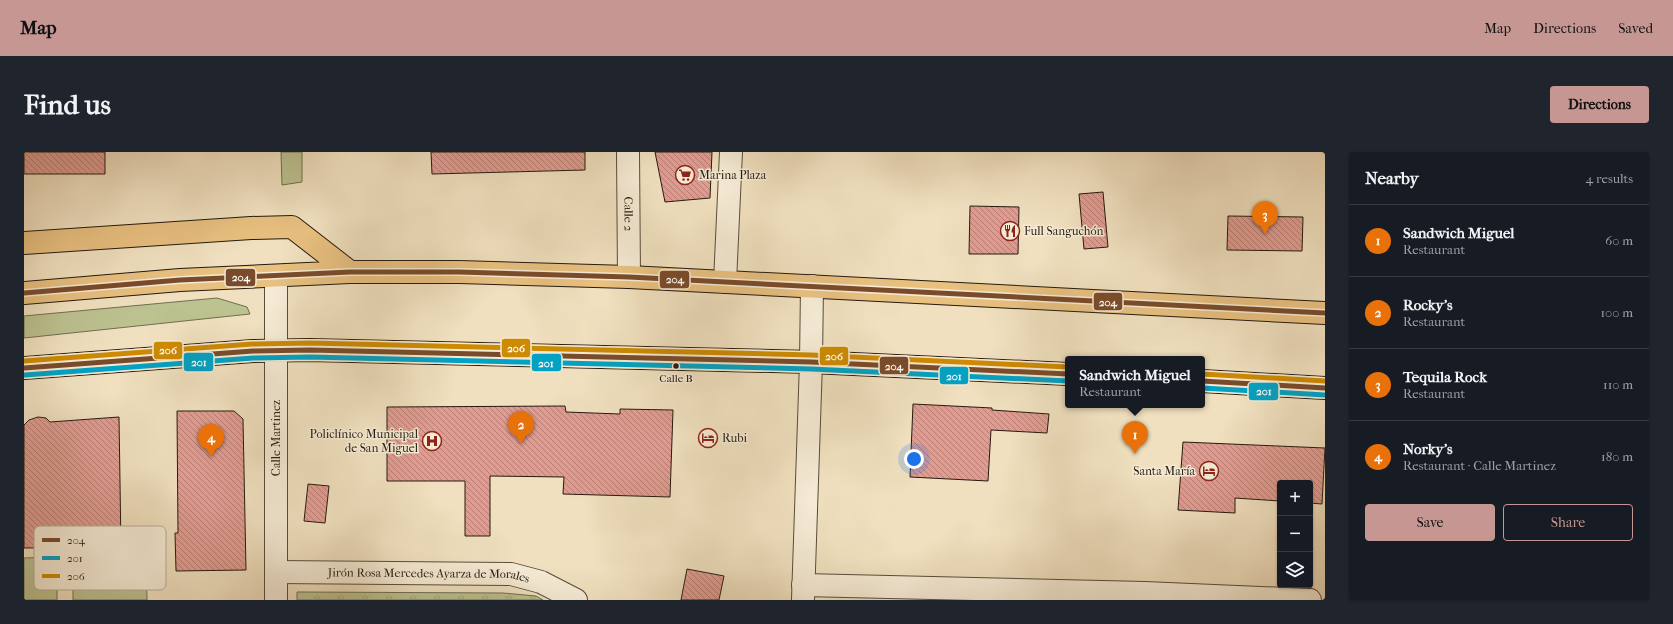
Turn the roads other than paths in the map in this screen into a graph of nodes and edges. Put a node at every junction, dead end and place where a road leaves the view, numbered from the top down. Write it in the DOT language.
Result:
graph roads {
  1 [pos="628,152"];
  2 [pos="731,152"];
  3 [pos="24,243"];
  4 [pos="350,272"];
  5 [pos="276,276"];
  6 [pos="629,277"];
  7 [pos="725,282"];
  8 [pos="812,286"];
  9 [pos="24,293"];
  10 [pos="1325,313"];
  11 [pos="276,351"];
  12 [pos="811,362"];
  13 [pos="25,368"];
  14 [pos="1065,374"];
  15 [pos="1205,381"];
  16 [pos="1325,388"];
  17 [pos="276,572"];
  18 [pos="803,592"];
  19 [pos="1145,597"];
  20 [pos="276,600"];
  21 [pos="576,600"];
  22 [pos="1310,600"];
  1 -- 6 [label="street, Calle 2"];
  2 -- 7 [label="street"];
  3 -- 4 [label="main road"];
  4 -- 5 [label="main road"];
  4 -- 6 [label="main road"];
  5 -- 9 [label="main road"];
  5 -- 11 [label="street, Calle Martinez"];
  6 -- 7 [label="main road"];
  7 -- 8 [label="main road"];
  8 -- 10 [label="main road"];
  8 -- 12 [label="street"];
  11 -- 12 [label="main road"];
  11 -- 13 [label="main road"];
  11 -- 17 [label="street, Calle Martinez"];
  12 -- 14 [label="main road"];
  12 -- 18 [label="street"];
  15 -- 16 [label="main road"];
  17 -- 20 [label="street, Calle Martinez"];
  17 -- 21 [label="street, Jirón Rosa Mercedes Ayarza de Morales"];
  18 -- 19 [label="street"];
  19 -- 22 [label="street"];
}
